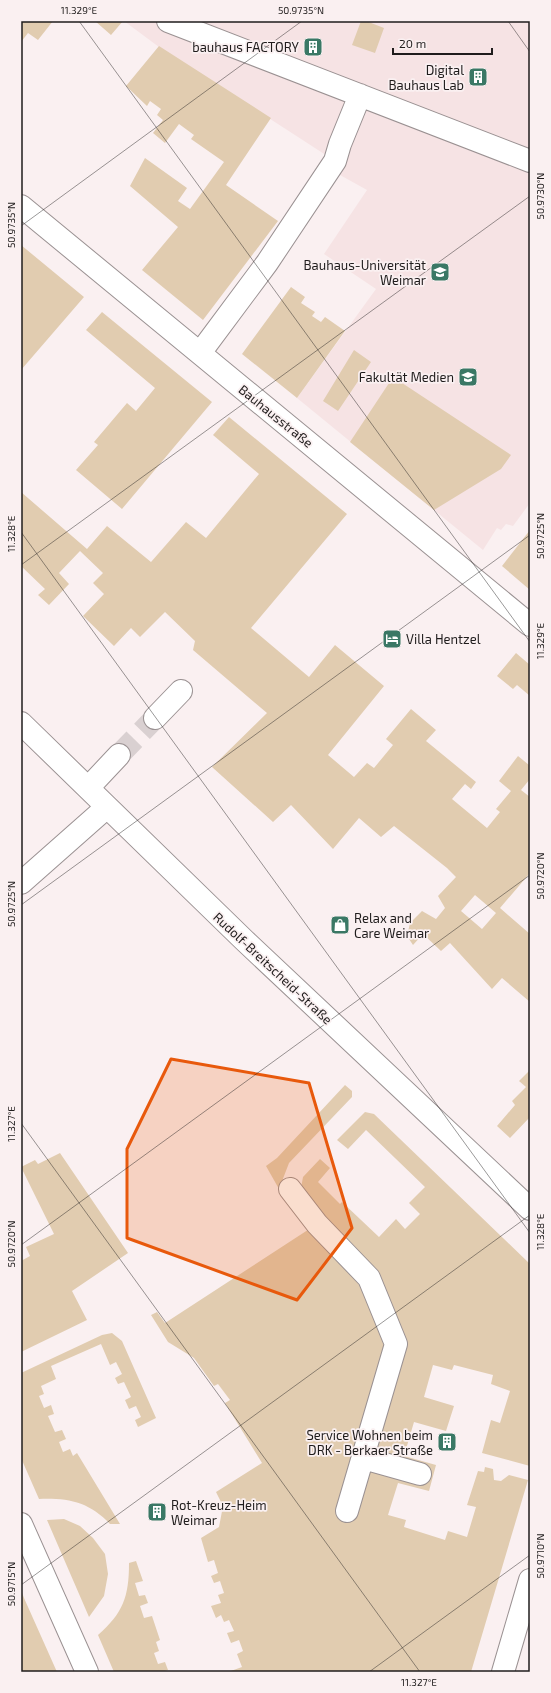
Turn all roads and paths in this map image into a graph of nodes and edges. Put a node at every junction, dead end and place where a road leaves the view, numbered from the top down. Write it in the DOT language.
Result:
graph roads {
  1 [pos="168,21"];
  2 [pos="360,95"];
  3 [pos="530,161"];
  4 [pos="21,206"];
  5 [pos="200,353"];
  6 [pos="530,625"];
  7 [pos="181,691"];
  8 [pos="155,718"];
  9 [pos="21,723"];
  10 [pos="119,755"];
  11 [pos="88,788"];
  12 [pos="107,807"];
  13 [pos="21,883"];
  14 [pos="290,1189"];
  15 [pos="530,1209"];
  16 [pos="363,1458"];
  17 [pos="420,1474"];
  18 [pos="347,1511"];
  19 [pos="21,1524"];
  20 [pos="530,1580"];
  21 [pos="87,1672"];
  22 [pos="503,1672"];
  1 -- 2 [label="street"];
  2 -- 3 [label="street"];
  2 -- 5 [label="street"];
  4 -- 5 [label="street, Bauhausstraße"];
  5 -- 6 [label="street, Bauhausstraße"];
  7 -- 8 [label="street"];
  9 -- 11 [label="street, Rudolf-Breitscheid-Straße"];
  10 -- 11 [label="street"];
  11 -- 12 [label="street, Rudolf-Breitscheid-Straße"];
  12 -- 13 [label="street"];
  12 -- 15 [label="street, Rudolf-Breitscheid-Straße"];
  14 -- 16 [label="street"];
  16 -- 17 [label="street"];
  16 -- 18 [label="street"];
  19 -- 21 [label="street"];
  20 -- 22 [label="street"];
}
